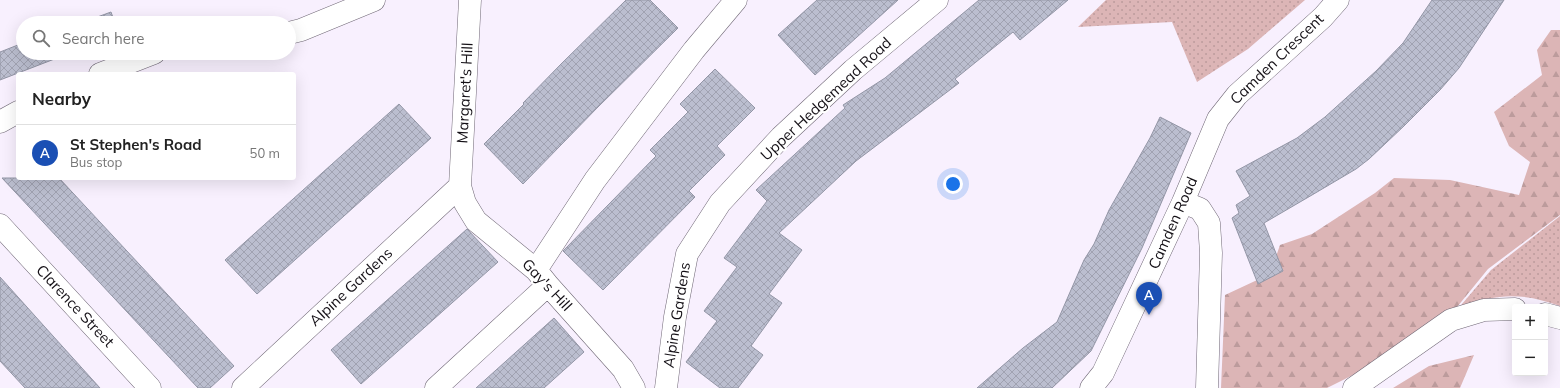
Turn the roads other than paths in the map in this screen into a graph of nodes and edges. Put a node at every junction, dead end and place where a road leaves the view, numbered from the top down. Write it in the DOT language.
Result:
graph roads {
  1 [pos="374,0"];
  2 [pos="470,0"];
  3 [pos="736,0"];
  4 [pos="936,0"];
  5 [pos="1338,0"];
  6 [pos="296,31"];
  7 [pos="136,60"];
  8 [pos="105,72"];
  9 [pos="16,113"];
  10 [pos="1218,119"];
  11 [pos="0,122"];
  12 [pos="460,186"];
  13 [pos="1184,202"];
  14 [pos="720,203"];
  15 [pos="0,225"];
  16 [pos="542,278"];
  17 [pos="1512,309"];
  18 [pos="1548,315"];
  19 [pos="1560,318"];
  20 [pos="150,388"];
  21 [pos="243,388"];
  22 [pos="436,388"];
  23 [pos="634,388"];
  24 [pos="666,388"];
  25 [pos="1092,388"];
  26 [pos="1207,388"];
  27 [pos="1354,388"];
  1 -- 6 [label="street"];
  2 -- 12 [label="street, Margaret's Hill"];
  3 -- 16 [label="street"];
  4 -- 14 [label="street, Upper Hedgemead Road"];
  5 -- 10 [label="street, Camden Crescent"];
  7 -- 8 [label="street"];
  9 -- 11 [label="street"];
  10 -- 13 [label="street, Camden Road"];
  12 -- 16 [label="street, Gay's Hill"];
  12 -- 21 [label="street, Alpine Gardens"];
  13 -- 25 [label="street, Camden Road"];
  13 -- 26 [label="street"];
  14 -- 24 [label="street, Alpine Gardens"];
  15 -- 20 [label="street, Clarence Street"];
  16 -- 22 [label="street"];
  16 -- 23 [label="street, Gay's Hill"];
  17 -- 27 [label="street"];
  18 -- 19 [label="street"];
}
